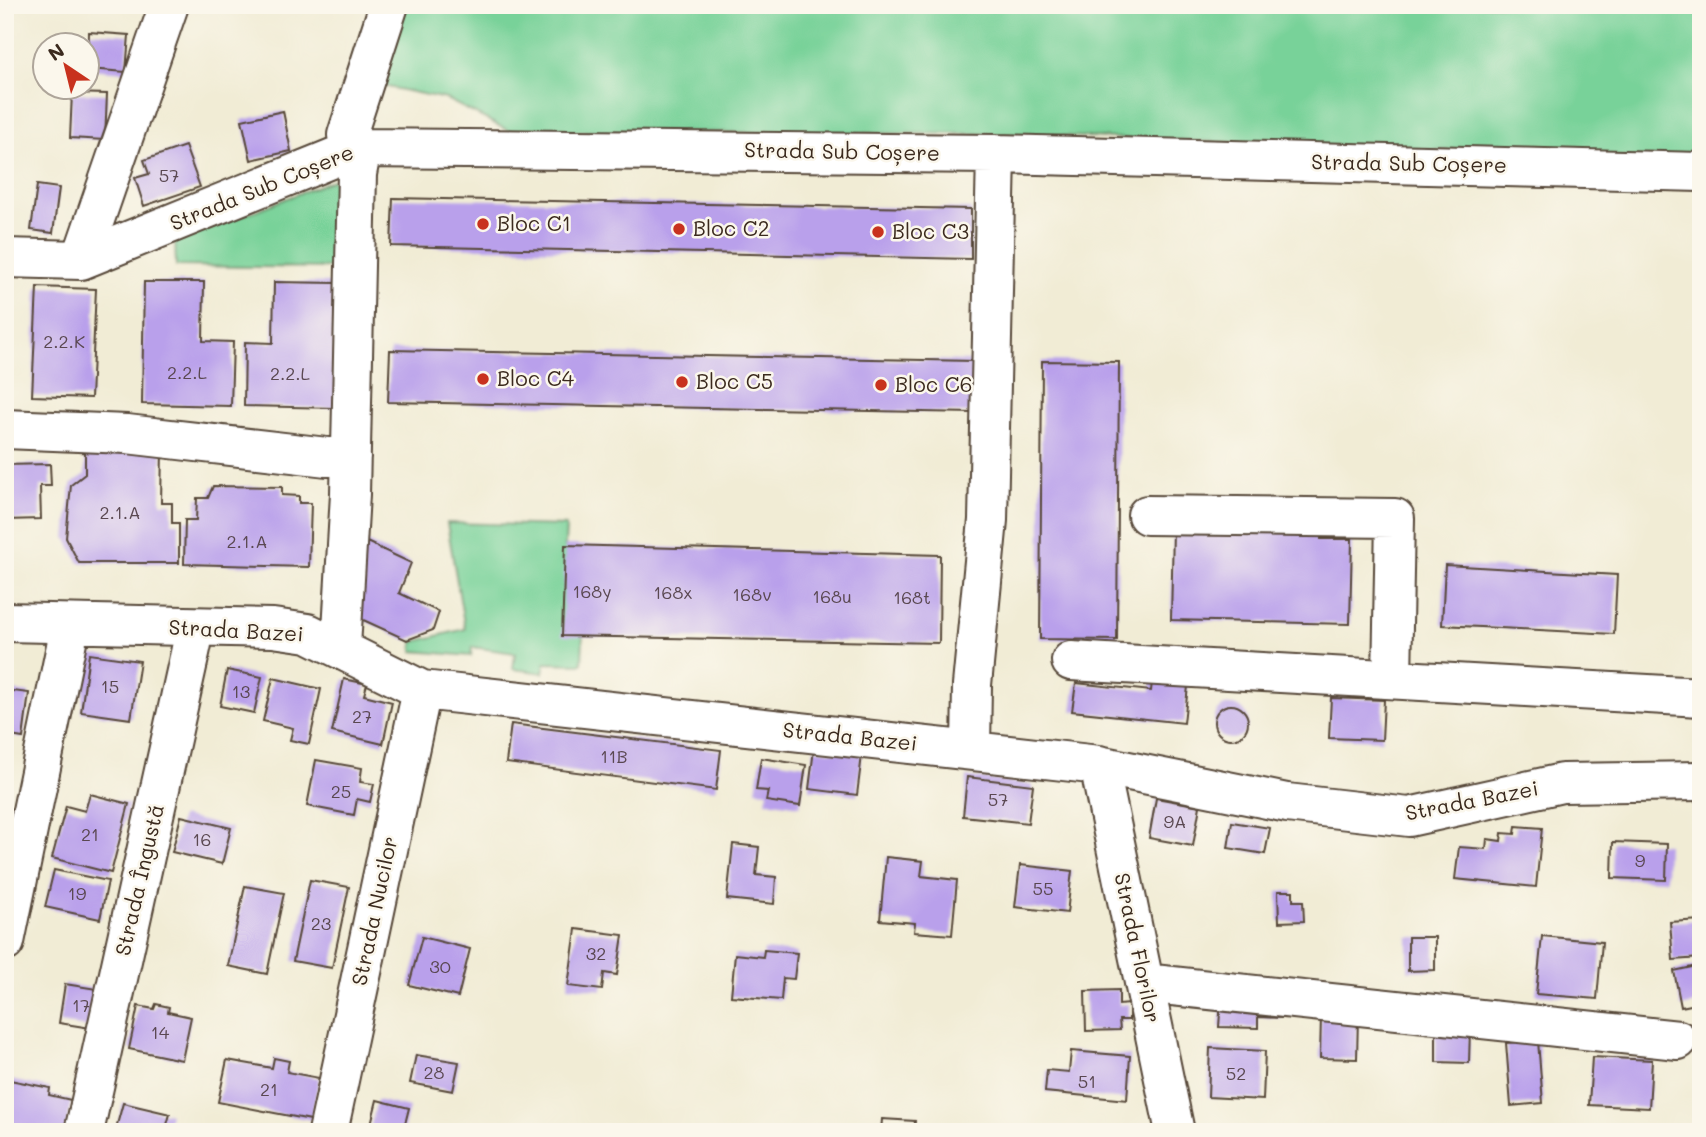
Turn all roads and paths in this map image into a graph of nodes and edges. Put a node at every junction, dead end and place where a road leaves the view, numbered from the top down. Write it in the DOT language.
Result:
graph roads {
  1 [pos="169,5"];
  2 [pos="389,5"];
  3 [pos="356,149"];
  4 [pos="996,154"];
  5 [pos="1701,172"];
  6 [pos="5,258"];
  7 [pos="81,260"];
  8 [pos="5,429"];
  9 [pos="351,457"];
  10 [pos="1147,515"];
  11 [pos="5,622"];
  12 [pos="68,624"];
  13 [pos="192,627"];
  14 [pos="341,647"];
  15 [pos="1071,661"];
  16 [pos="1392,679"];
  17 [pos="422,690"];
  18 [pos="1701,697"];
  19 [pos="971,750"];
  20 [pos="1099,765"];
  21 [pos="1701,781"];
  22 [pos="5,942"];
  23 [pos="1144,983"];
  24 [pos="1678,1040"];
  25 [pos="84,1132"];
  26 [pos="328,1132"];
  27 [pos="1175,1132"];
  1 -- 7 [label="street"];
  2 -- 3 [label="street"];
  3 -- 4 [label="street, Strada Sub Coșere"];
  3 -- 7 [label="street, Strada Sub Coșere"];
  3 -- 9 [label="street"];
  4 -- 5 [label="street, Strada Sub Coșere"];
  4 -- 19 [label="street"];
  6 -- 7 [label="street, Strada Sub Coșere"];
  8 -- 9 [label="street"];
  9 -- 14 [label="street"];
  10 -- 16 [label="street"];
  11 -- 12 [label="street, Strada Bazei"];
  12 -- 13 [label="street, Strada Bazei"];
  12 -- 22 [label="street"];
  13 -- 14 [label="street, Strada Bazei"];
  13 -- 25 [label="street, Strada Îngustă"];
  14 -- 17 [label="street, Strada Bazei"];
  15 -- 16 [label="street"];
  16 -- 18 [label="street"];
  17 -- 19 [label="street, Strada Bazei"];
  17 -- 26 [label="street, Strada Nucilor"];
  19 -- 20 [label="street, Strada Bazei"];
  20 -- 21 [label="street, Strada Bazei"];
  20 -- 23 [label="street, Strada Florilor"];
  23 -- 24 [label="street"];
  23 -- 27 [label="street, Strada Florilor"];
}
